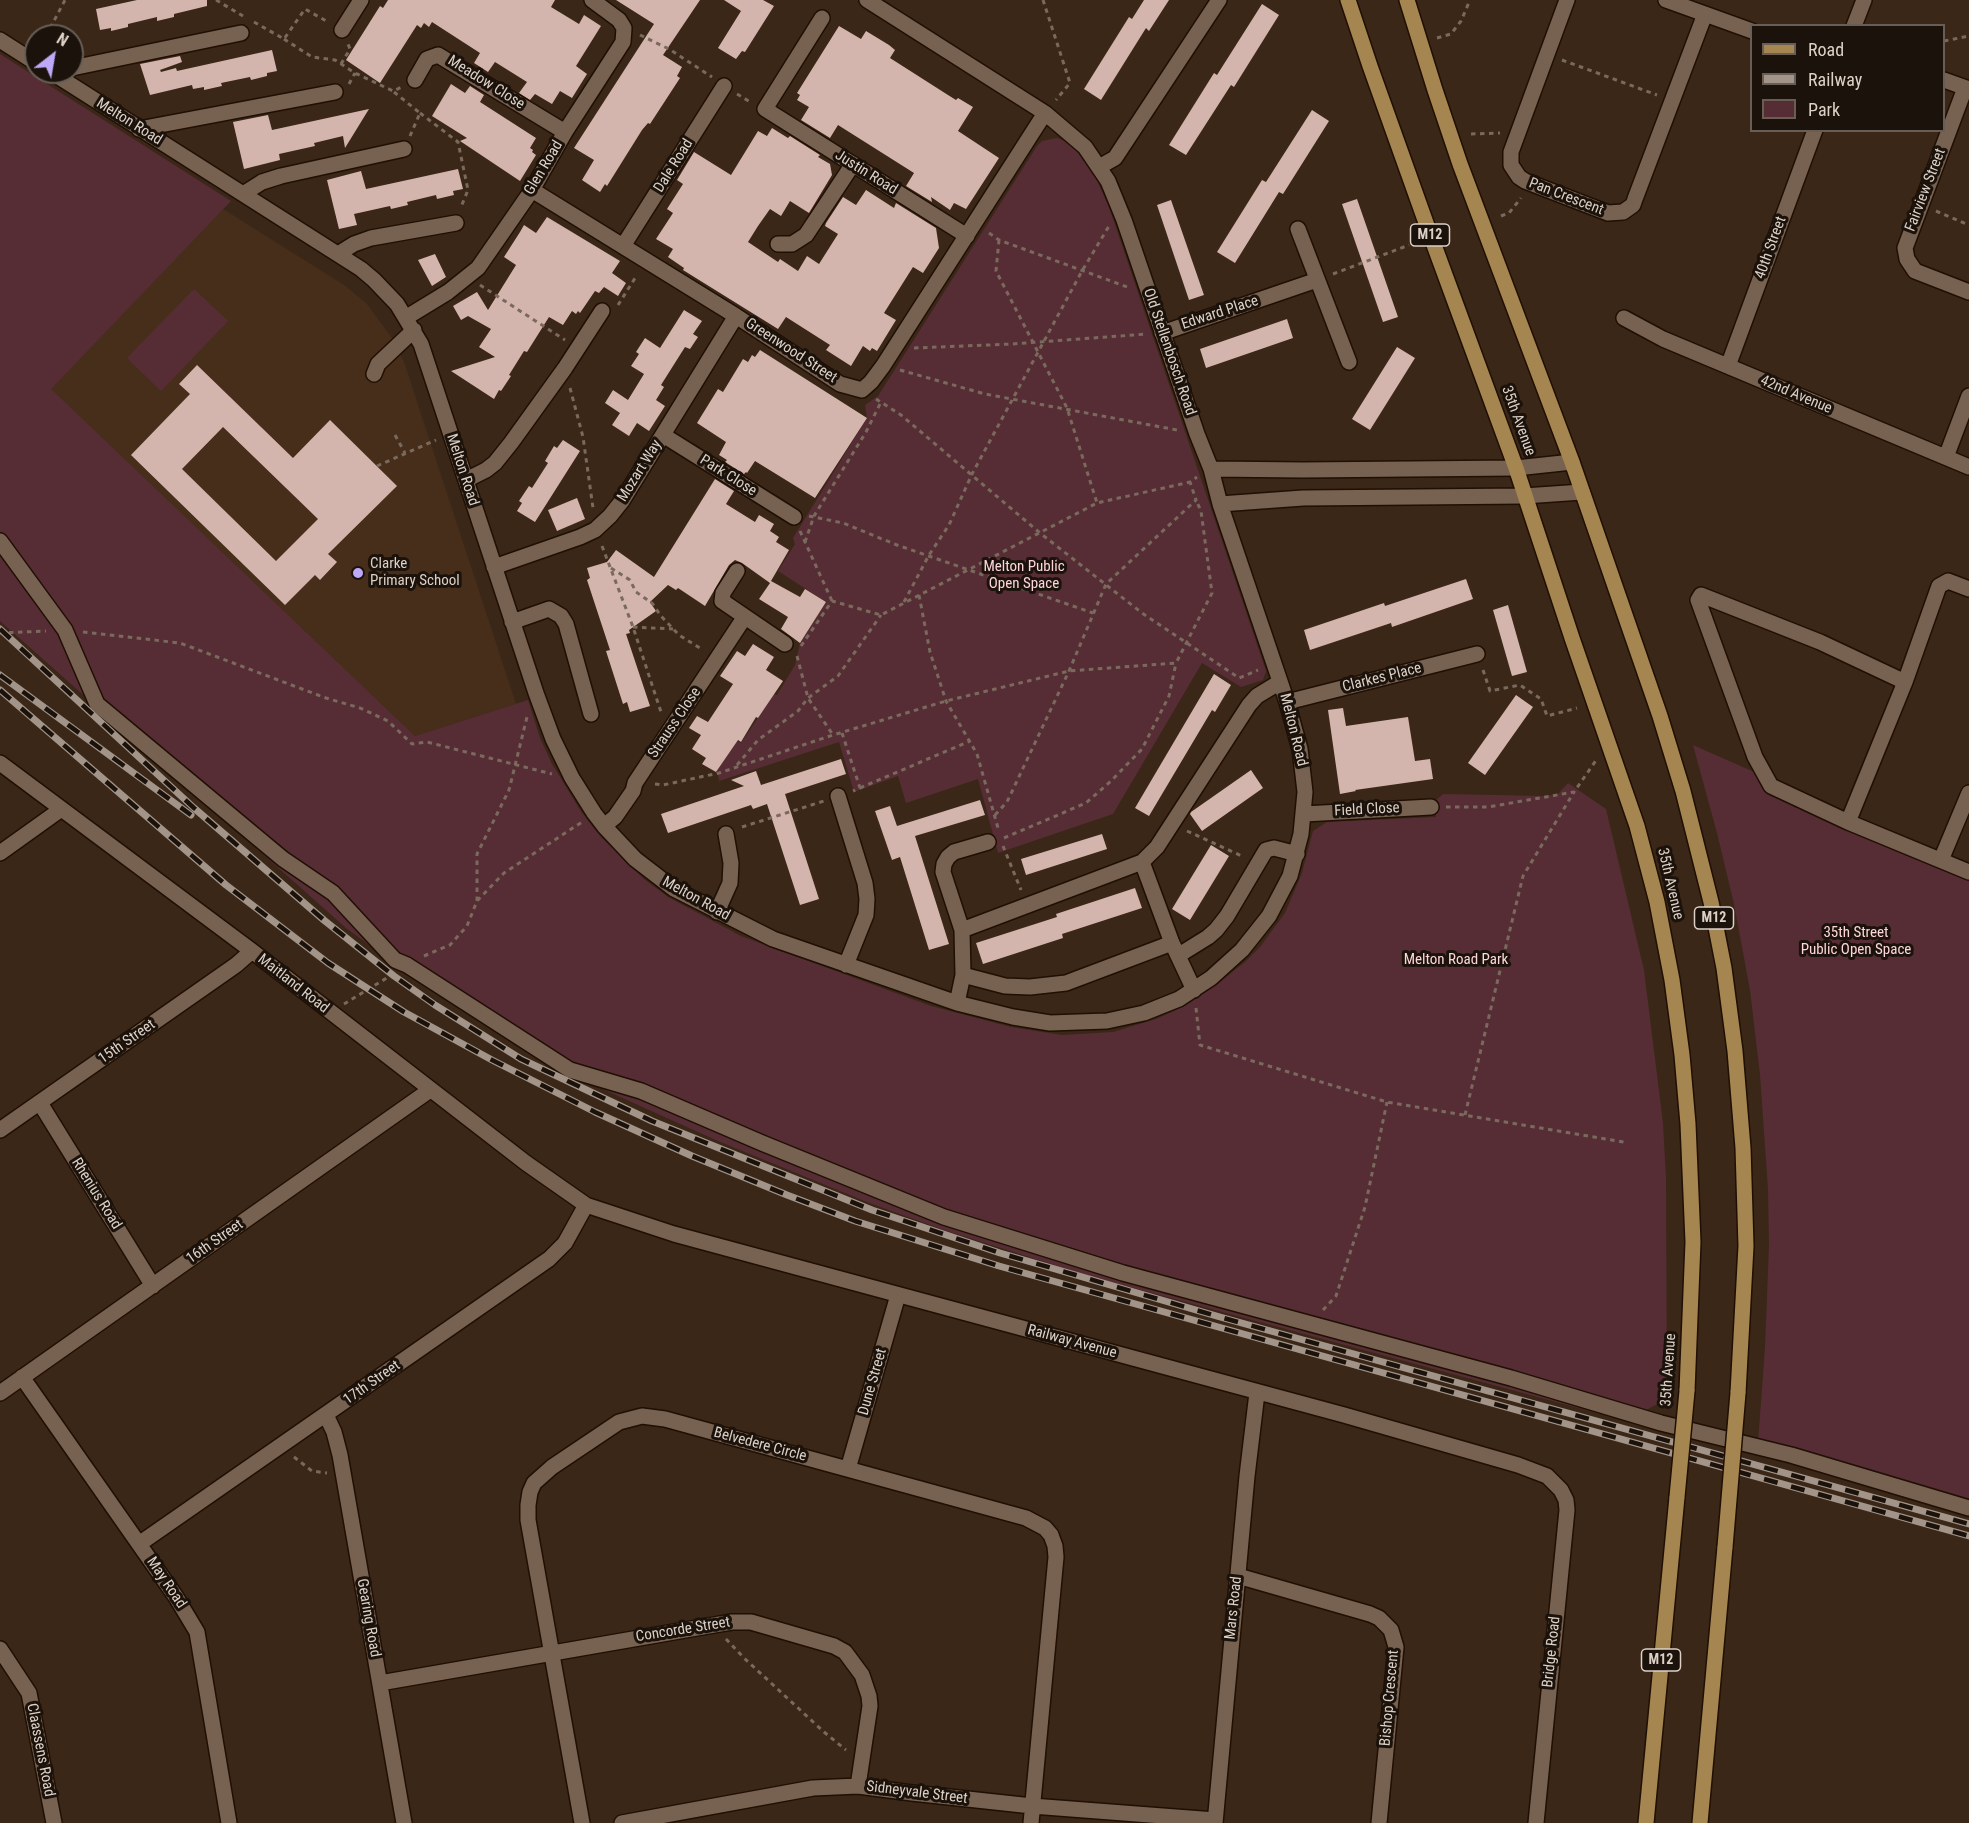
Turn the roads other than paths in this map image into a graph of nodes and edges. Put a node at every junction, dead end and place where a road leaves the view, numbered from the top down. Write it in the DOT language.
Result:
graph roads {
  1 [pos="361,0"];
  2 [pos="591,0"];
  3 [pos="867,0"];
  4 [pos="1219,0"];
  5 [pos="1348,0"];
  6 [pos="1407,0"];
  7 [pos="1567,0"];
  8 [pos="1666,0"];
  9 [pos="1864,0"];
  10 [pos="1705,14"];
  11 [pos="822,18"];
  12 [pos="1855,24"];
  13 [pos="342,30"];
  14 [pos="1750,31"];
  15 [pos="242,33"];
  16 [pos="0,40"];
  17 [pos="24,55"];
  18 [pos="84,66"];
  19 [pos="1945,80"];
  20 [pos="415,81"];
  21 [pos="70,84"];
  22 [pos="724,86"];
  23 [pos="1967,88"];
  24 [pos="335,92"];
  25 [pos="1045,113"];
  26 [pos="139,129"];
  27 [pos="566,132"];
  28 [pos="1814,132"];
  29 [pos="404,149"];
  30 [pos="853,164"];
  31 [pos="1099,167"];
  32 [pos="532,190"];
  33 [pos="243,194"];
  34 [pos="456,223"];
  35 [pos="1298,229"];
  36 [pos="970,230"];
  37 [pos="778,244"];
  38 [pos="623,246"];
  39 [pos="338,254"];
  40 [pos="1317,280"];
  41 [pos="1969,292"];
  42 [pos="602,311"];
  43 [pos="736,315"];
  44 [pos="1624,318"];
  45 [pos="411,324"];
  46 [pos="1162,333"];
  47 [pos="1348,362"];
  48 [pos="1728,366"];
  49 [pos="374,374"];
  50 [pos="1969,396"];
  51 [pos="663,435"];
  52 [pos="1946,458"];
  53 [pos="1572,462"];
  54 [pos="1969,467"];
  55 [pos="1516,468"];
  56 [pos="1211,469"];
  57 [pos="466,480"];
  58 [pos="1582,492"];
  59 [pos="1524,496"];
  60 [pos="1220,504"];
  61 [pos="794,517"];
  62 [pos="0,541"];
  63 [pos="494,567"];
  64 [pos="737,571"];
  65 [pos="1969,589"];
  66 [pos="744,618"];
  67 [pos="512,622"];
  68 [pos="785,644"];
  69 [pos="1478,654"];
  70 [pos="1280,682"];
  71 [pos="1905,682"];
  72 [pos="1287,702"];
  73 [pos="591,714"];
  74 [pos="0,763"];
  75 [pos="1969,793"];
  76 [pos="838,796"];
  77 [pos="1431,807"];
  78 [pos="60,810"];
  79 [pos="1304,814"];
  80 [pos="1848,822"];
  81 [pos="604,826"];
  82 [pos="726,834"];
  83 [pos="994,841"];
  84 [pos="0,853"];
  85 [pos="1296,854"];
  86 [pos="1142,861"];
  87 [pos="1941,861"];
  88 [pos="1969,872"];
  89 [pos="717,912"];
  90 [pos="962,930"];
  91 [pos="1176,949"];
  92 [pos="252,951"];
  93 [pos="846,965"];
  94 [pos="963,975"];
  95 [pos="1194,990"];
  96 [pos="957,1003"];
  97 [pos="430,1090"];
  98 [pos="40,1103"];
  99 [pos="0,1130"];
  100 [pos="586,1205"];
  101 [pos="153,1286"];
  102 [pos="898,1294"];
  103 [pos="22,1377"];
  104 [pos="0,1393"];
  105 [pos="1257,1393"];
  106 [pos="326,1415"];
  107 [pos="848,1469"];
  108 [pos="1556,1483"];
  109 [pos="1969,1508"];
  110 [pos="139,1544"];
  111 [pos="1238,1576"];
  112 [pos="0,1649"];
  113 [pos="552,1652"];
  114 [pos="380,1683"];
  115 [pos="858,1786"];
  116 [pos="1032,1806"];
  117 [pos="1215,1822"];
  118 [pos="54,1823"];
  119 [pos="229,1823"];
  120 [pos="404,1823"];
  121 [pos="582,1823"];
  122 [pos="622,1823"];
  123 [pos="1030,1823"];
  124 [pos="1379,1823"];
  125 [pos="1536,1823"];
  126 [pos="1646,1823"];
  127 [pos="1700,1823"];
  1 -- 13 [label="street"];
  2 -- 27 [label="street, Glen Road"];
  3 -- 25 [label="street, Old Stellenbosch Road"];
  4 -- 31 [label="street"];
  5 -- 55 [label="main road, 35th Avenue / M12"];
  6 -- 53 [label="main road, M12"];
  7 -- 10 [label="street, Pan Crescent"];
  8 -- 10 [label="street"];
  9 -- 12 [label="street"];
  10 -- 14 [label="street"];
  11 -- 30 [label="street, Justin Road"];
  15 -- 18 [label="street"];
  16 -- 17 [label="street"];
  19 -- 23 [label="street"];
  20 -- 27 [label="street, Meadow Close"];
  21 -- 26 [label="street, Melton Road"];
  22 -- 38 [label="street, Dale Road"];
  23 -- 41 [label="street, Fairview Street"];
  24 -- 26 [label="street"];
  25 -- 31 [label="street, Old Stellenbosch Road"];
  25 -- 36 [label="street"];
  26 -- 33 [label="street, Melton Road"];
  27 -- 32 [label="street, Glen Road"];
  28 -- 48 [label="street, 40th Street"];
  29 -- 33 [label="street"];
  30 -- 36 [label="street, Justin Road"];
  30 -- 37 [label="street"];
  31 -- 46 [label="street, Old Stellenbosch Road"];
  32 -- 38 [label="street, Greenwood Street"];
  32 -- 45 [label="street, Glen Road"];
  33 -- 39 [label="street, Melton Road"];
  34 -- 39 [label="street"];
  35 -- 40 [label="street"];
  36 -- 43 [label="street, Greenwood Street"];
  38 -- 43 [label="street, Greenwood Street"];
  39 -- 45 [label="street, Melton Road"];
  40 -- 46 [label="street, Edward Place"];
  40 -- 47 [label="street"];
  42 -- 57 [label="street"];
  43 -- 51 [label="street, Mozart Way"];
  44 -- 48 [label="street, 42nd Avenue"];
  45 -- 49 [label="street, Glen Road"];
  45 -- 57 [label="street, Melton Road"];
  46 -- 56 [label="street, Old Stellenbosch Road"];
  48 -- 52 [label="street, 42nd Avenue"];
  50 -- 52 [label="street"];
  51 -- 61 [label="street, Park Close"];
  51 -- 63 [label="street, Mozart Way"];
  52 -- 54 [label="street, 42nd Avenue"];
  53 -- 55 [label="street"];
  53 -- 58 [label="main road, M12"];
  55 -- 56 [label="street"];
  55 -- 59 [label="main road, 35th Avenue / M12"];
  56 -- 60 [label="street, Melton Road"];
  57 -- 63 [label="street, Melton Road"];
  58 -- 59 [label="street"];
  58 -- 127 [label="main road, M12, bridge"];
  59 -- 60 [label="street"];
  59 -- 126 [label="main road, 35th Avenue / M12, bridge"];
  60 -- 70 [label="street, Melton Road"];
  62 -- 109 [label="street"];
  63 -- 67 [label="street, Melton Road"];
  64 -- 66 [label="street"];
  65 -- 71 [label="street"];
  66 -- 68 [label="street"];
  66 -- 81 [label="street, Strauss Close"];
  67 -- 73 [label="street"];
  67 -- 81 [label="street, Melton Road"];
  69 -- 72 [label="street, Clarkes Place"];
  70 -- 72 [label="street, Melton Road"];
  70 -- 86 [label="street"];
  71 -- 80 [label="street"];
  71 -- 80 [label="street"];
  72 -- 79 [label="street, Melton Road"];
  74 -- 78 [label="street, Maitland Road"];
  75 -- 87 [label="street"];
  76 -- 93 [label="street"];
  77 -- 79 [label="street, Field Close"];
  78 -- 84 [label="street"];
  78 -- 92 [label="street, Maitland Road"];
  79 -- 85 [label="street, Melton Road"];
  80 -- 87 [label="street"];
  81 -- 89 [label="street, Melton Road"];
  82 -- 89 [label="street"];
  83 -- 90 [label="street"];
  85 -- 91 [label="street"];
  85 -- 95 [label="street, Melton Road"];
  86 -- 90 [label="street"];
  86 -- 91 [label="street"];
  87 -- 88 [label="street"];
  89 -- 93 [label="street, Melton Road"];
  90 -- 94 [label="street"];
  91 -- 94 [label="street"];
  91 -- 95 [label="street"];
  92 -- 97 [label="street, Maitland Road"];
  92 -- 98 [label="street, 15th Street"];
  93 -- 96 [label="street, Melton Road"];
  94 -- 96 [label="street"];
  95 -- 96 [label="street, Melton Road"];
  97 -- 100 [label="street, Maitland Road"];
  97 -- 101 [label="street, 16th Street"];
  98 -- 99 [label="street, 15th Street"];
  98 -- 101 [label="street, Rhenius Road"];
  100 -- 102 [label="street, Railway Avenue"];
  100 -- 106 [label="street, 17th Street"];
  101 -- 103 [label="street, 16th Street"];
  102 -- 105 [label="street, Railway Avenue"];
  102 -- 107 [label="street, Dune Street"];
  103 -- 104 [label="street, 16th Street"];
  103 -- 110 [label="street, May Road"];
  105 -- 108 [label="street, Railway Avenue"];
  105 -- 111 [label="street, Mars Road"];
  106 -- 110 [label="street, 17th Street"];
  106 -- 114 [label="street, Gearing Road"];
  107 -- 113 [label="street, Belvedere Circle"];
  107 -- 116 [label="street, Belvedere Circle"];
  108 -- 125 [label="street, Bridge Road"];
  110 -- 119 [label="street, May Road"];
  111 -- 117 [label="street, Mars Road"];
  111 -- 124 [label="street, Bishop Crescent"];
  112 -- 118 [label="street, Claassens Road"];
  113 -- 114 [label="street, Concorde Street"];
  113 -- 115 [label="street, Concorde Street"];
  113 -- 121 [label="street, Belvedere Circle"];
  114 -- 120 [label="street, Gearing Road"];
  115 -- 116 [label="street, Sidneyvale Street"];
  115 -- 122 [label="street, Sidneyvale Street"];
  116 -- 117 [label="street, Sidneyvale Street"];
  116 -- 123 [label="street, Belvedere Circle"];
}
